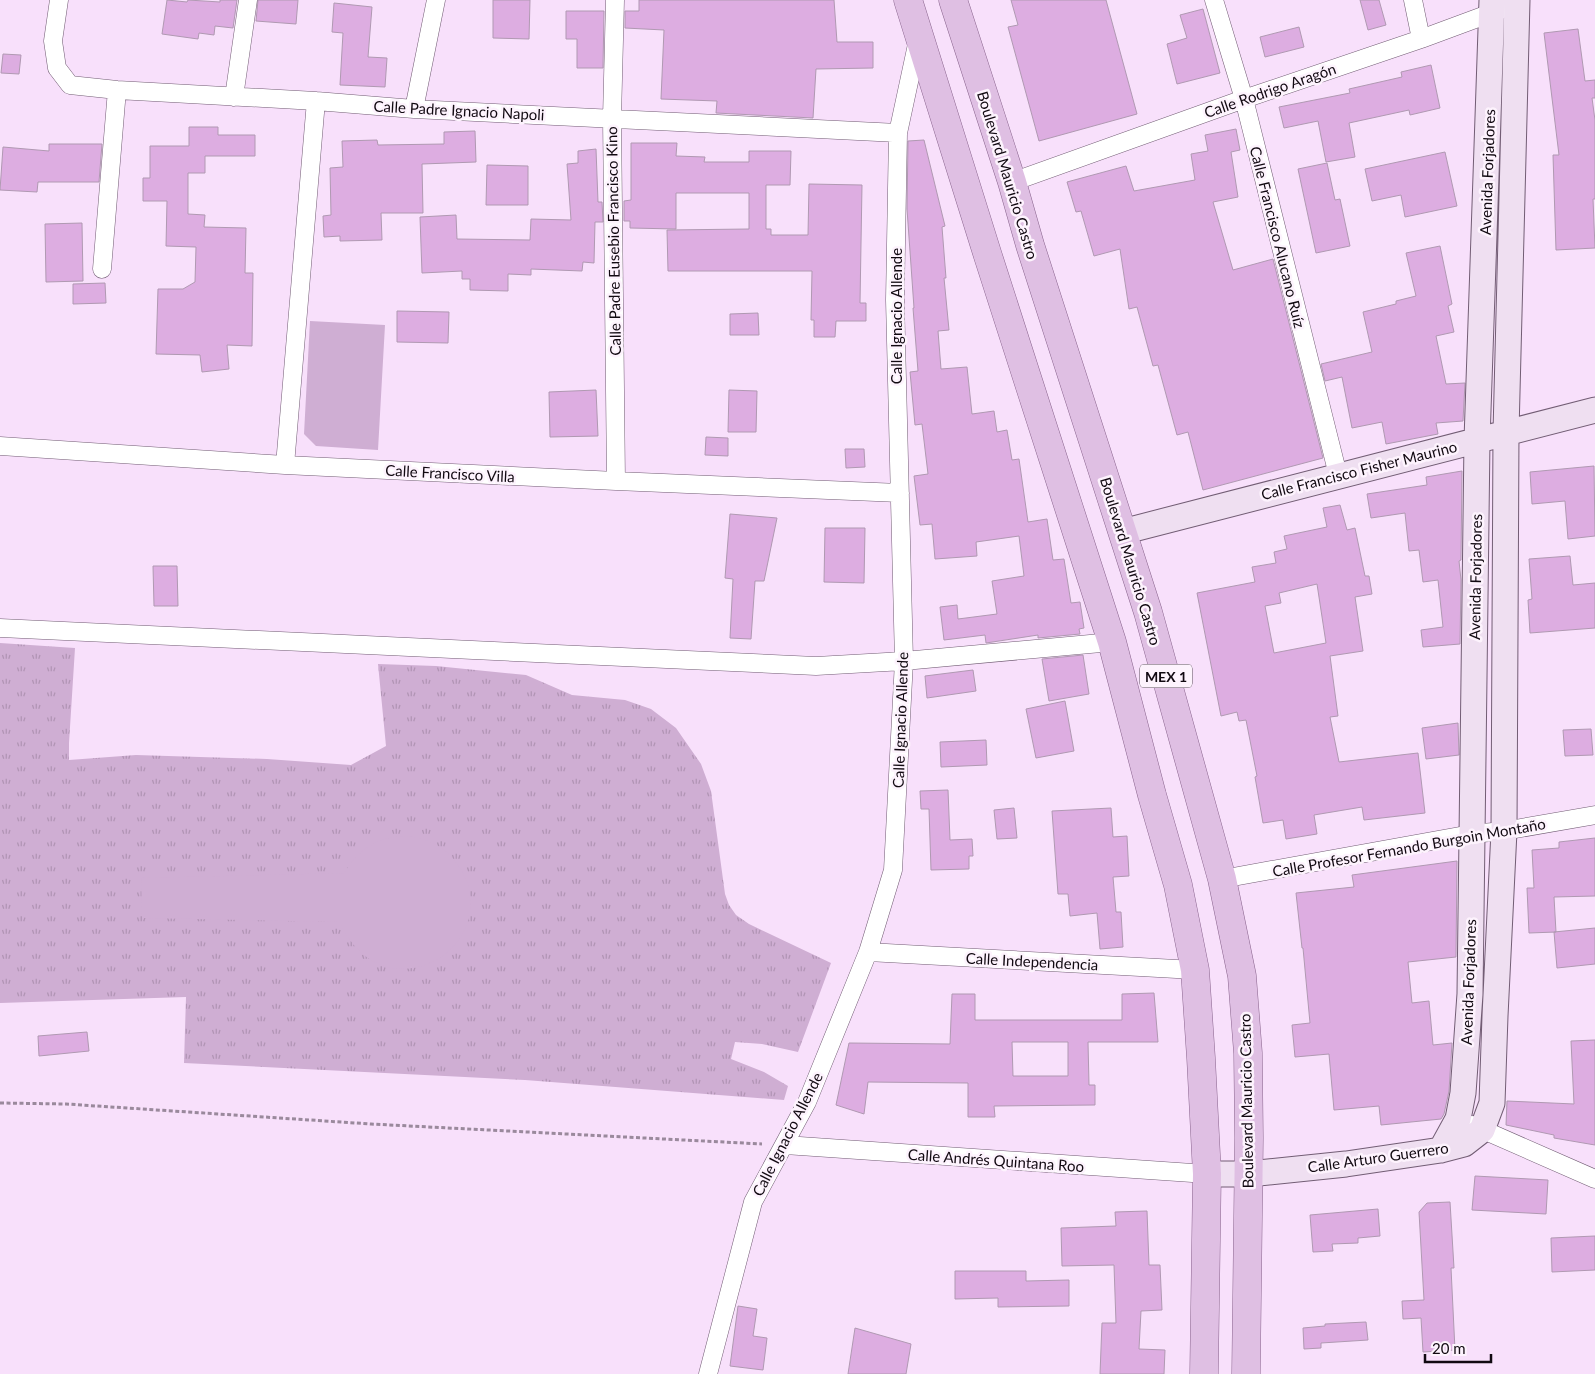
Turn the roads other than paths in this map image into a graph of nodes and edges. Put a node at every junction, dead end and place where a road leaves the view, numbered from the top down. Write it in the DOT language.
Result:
graph roads {
  1 [pos="59,0"];
  2 [pos="248,0"];
  3 [pos="436,0"];
  4 [pos="615,0"];
  5 [pos="908,0"];
  6 [pos="953,0"];
  7 [pos="1214,0"];
  8 [pos="1413,0"];
  9 [pos="1521,1"];
  10 [pos="1492,6"];
  11 [pos="919,34"];
  12 [pos="1421,38"];
  13 [pos="117,90"];
  14 [pos="234,97"];
  15 [pos="1244,99"];
  16 [pos="316,101"];
  17 [pos="414,109"];
  18 [pos="612,118"];
  19 [pos="898,133"];
  20 [pos="1012,182"];
  21 [pos="102,269"];
  22 [pos="1595,410"];
  23 [pos="1506,432"];
  24 [pos="1477,440"];
  25 [pos="0,446"];
  26 [pos="285,465"];
  27 [pos="1338,475"];
  28 [pos="616,481"];
  29 [pos="900,493"];
  30 [pos="1122,532"];
  31 [pos="0,628"];
  32 [pos="1112,642"];
  33 [pos="904,661"];
  34 [pos="1595,815"];
  35 [pos="1504,831"];
  36 [pos="1471,834"];
  37 [pos="1222,879"];
  38 [pos="868,952"];
  39 [pos="1195,970"];
  40 [pos="1458,1119"];
  41 [pos="1482,1130"];
  42 [pos="785,1145"];
  43 [pos="1442,1150"];
  44 [pos="1206,1174"];
  45 [pos="1249,1174"];
  46 [pos="1595,1179"];
  47 [pos="708,1374"];
  48 [pos="1204,1374"];
  49 [pos="1246,1374"];
  1 -- 13 [label="street, Calle Padre Ignacio Napoli"];
  2 -- 14 [label="street"];
  3 -- 17 [label="street"];
  4 -- 18 [label="street, Calle Padre Eusebio Francisco Kino"];
  5 -- 11 [label="main road, MEX 1"];
  6 -- 20 [label="main road, Boulevard Mauricio Castro / MEX 1"];
  7 -- 15 [label="street, Calle Francisco Alucano Ruíz"];
  8 -- 12 [label="street"];
  9 -- 10 [label="street, Calle Rodrigo Aragón"];
  9 -- 23 [label="main road, Avenida Forjadores"];
  10 -- 12 [label="street, Calle Rodrigo Aragón"];
  10 -- 24 [label="main road, Avenida Forjadores"];
  11 -- 19 [label="street, Calle Ignacio Allende"];
  11 -- 32 [label="main road, MEX 1"];
  12 -- 15 [label="street, Calle Rodrigo Aragón"];
  13 -- 14 [label="street, Calle Padre Ignacio Napoli"];
  13 -- 21 [label="street"];
  14 -- 16 [label="street, Calle Padre Ignacio Napoli"];
  15 -- 20 [label="street, Calle Rodrigo Aragón"];
  15 -- 27 [label="street, Calle Francisco Alucano Ruíz"];
  16 -- 17 [label="street, Calle Padre Ignacio Napoli"];
  16 -- 26 [label="street"];
  17 -- 18 [label="street, Calle Padre Ignacio Napoli"];
  18 -- 19 [label="street, Calle Padre Ignacio Napoli"];
  18 -- 28 [label="street, Calle Padre Eusebio Francisco Kino"];
  19 -- 29 [label="street, Calle Ignacio Allende"];
  20 -- 30 [label="main road, Boulevard Mauricio Castro / MEX 1"];
  22 -- 23 [label="main road, Calle Francisco Fisher Maurino"];
  23 -- 24 [label="main road, Calle Francisco Fisher Maurino"];
  23 -- 35 [label="main road, Avenida Forjadores"];
  24 -- 27 [label="main road, Calle Francisco Fisher Maurino"];
  24 -- 36 [label="main road, Avenida Forjadores"];
  25 -- 26 [label="street, Calle Francisco Villa"];
  26 -- 28 [label="street, Calle Francisco Villa"];
  27 -- 30 [label="main road, Calle Francisco Fisher Maurino"];
  28 -- 29 [label="street, Calle Francisco Villa"];
  29 -- 33 [label="street, Calle Ignacio Allende"];
  30 -- 37 [label="main road, Boulevard Mauricio Castro / MEX 1"];
  31 -- 33 [label="street"];
  32 -- 33 [label="street"];
  32 -- 39 [label="main road, MEX 1"];
  33 -- 38 [label="street, Calle Ignacio Allende"];
  34 -- 35 [label="street, Calle Profesor Fernando Burgoin Montaño"];
  35 -- 36 [label="street, Calle Profesor Fernando Burgoin Montaño"];
  35 -- 41 [label="main road, Avenida Forjadores"];
  36 -- 37 [label="street, Calle Profesor Fernando Burgoin Montaño"];
  36 -- 40 [label="main road, Avenida Forjadores"];
  37 -- 45 [label="main road, Boulevard Mauricio Castro / MEX 1"];
  38 -- 39 [label="street, Calle Independencia"];
  38 -- 42 [label="street, Calle Ignacio Allende"];
  39 -- 44 [label="main road, MEX 1"];
  40 -- 41 [label="street"];
  40 -- 43 [label="main road, Avenida Forjadores"];
  41 -- 43 [label="main road, Calle Arturo Guerrero"];
  41 -- 46 [label="street"];
  42 -- 44 [label="street, Calle Andrés Quintana Roo"];
  42 -- 47 [label="street, Calle Ignacio Allende"];
  43 -- 45 [label="main road, Calle Arturo Guerrero"];
  44 -- 45 [label="main road, Calle Arturo Guerrero"];
  44 -- 48 [label="main road, MEX 1"];
  45 -- 49 [label="main road, Boulevard Mauricio Castro / MEX 1"];
}
